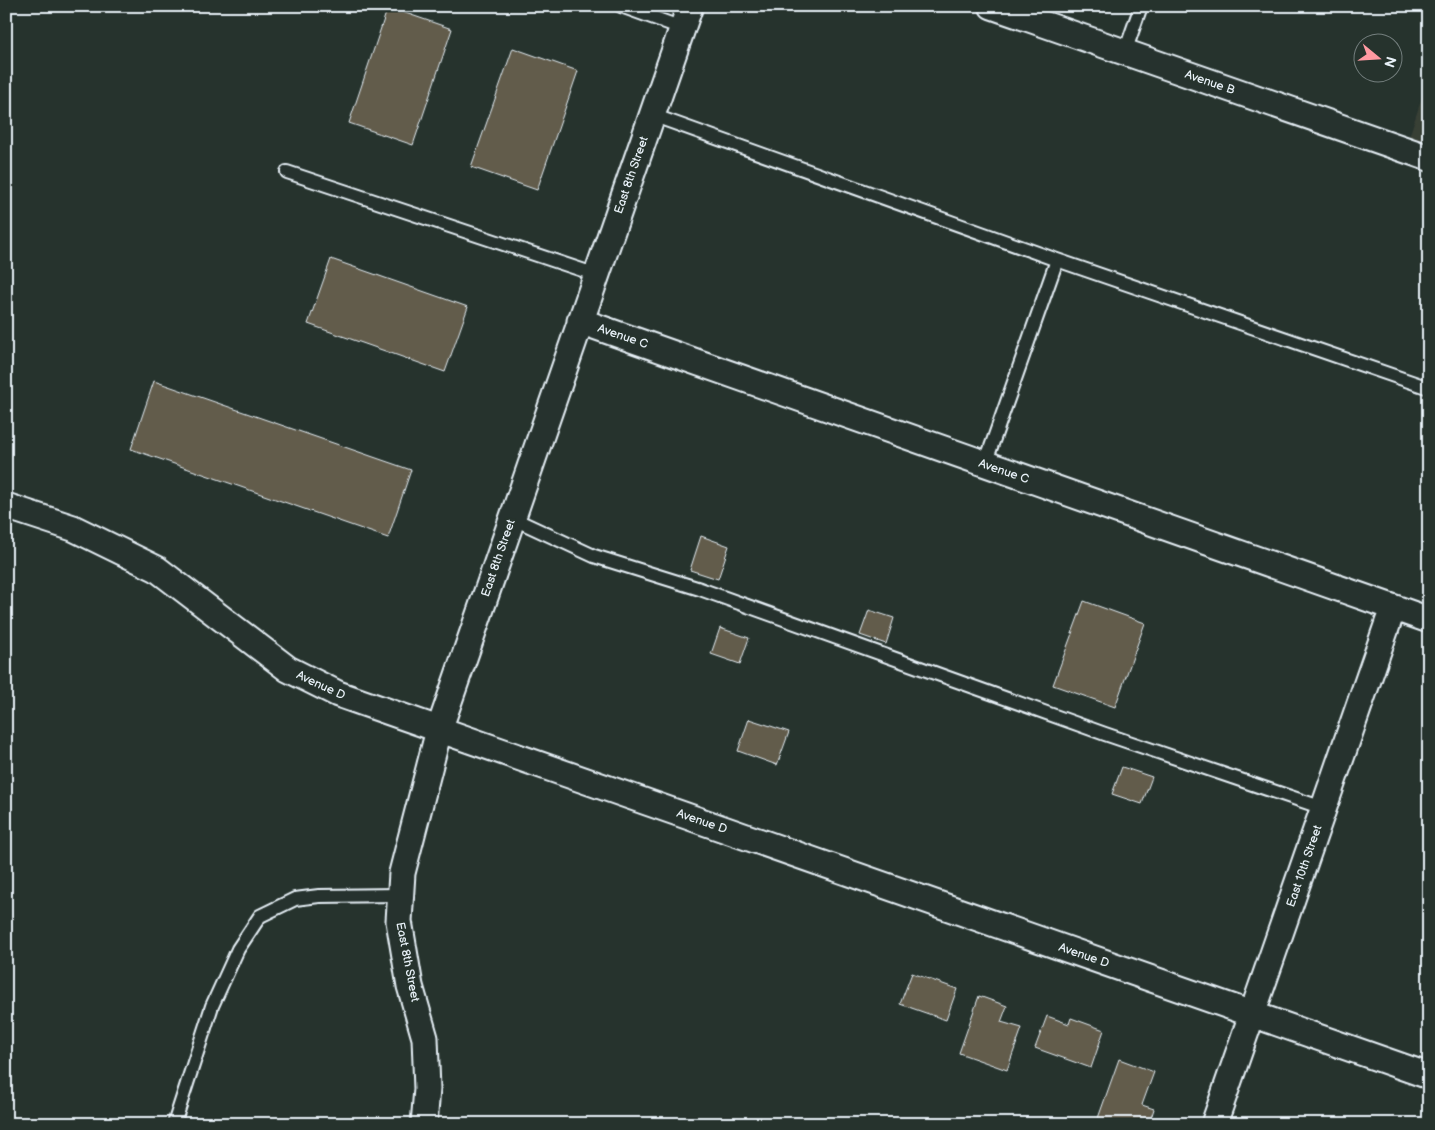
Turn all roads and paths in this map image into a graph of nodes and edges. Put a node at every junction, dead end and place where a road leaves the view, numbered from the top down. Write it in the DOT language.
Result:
graph roads {
  1 [pos="621,6"];
  2 [pos="992,6"];
  3 [pos="1141,6"];
  4 [pos="686,17"];
  5 [pos="1125,52"];
  6 [pos="652,114"];
  7 [pos="1429,158"];
  8 [pos="287,172"];
  9 [pos="1057,260"];
  10 [pos="596,275"];
  11 [pos="580,321"];
  12 [pos="1429,388"];
  13 [pos="985,464"];
  14 [pos="6,506"];
  15 [pos="512,518"];
  16 [pos="1392,608"];
  17 [pos="1429,620"];
  18 [pos="439,730"];
  19 [pos="1323,808"];
  20 [pos="400,895"];
  21 [pos="1252,1013"];
  22 [pos="1429,1076"];
  23 [pos="174,1124"];
  24 [pos="424,1124"];
  25 [pos="1214,1124"];
  1 -- 4 [label="lane"];
  2 -- 5 [label="street, Avenue B"];
  3 -- 5 [label="lane"];
  4 -- 6 [label="street, East 8th Street"];
  5 -- 7 [label="street, Avenue B"];
  6 -- 9 [label="lane"];
  6 -- 10 [label="street, East 8th Street"];
  8 -- 10 [label="lane"];
  9 -- 12 [label="lane"];
  9 -- 13 [label="lane"];
  10 -- 11 [label="street, East 8th Street"];
  11 -- 13 [label="street, Avenue C"];
  11 -- 15 [label="street, East 8th Street"];
  13 -- 16 [label="street, Avenue C"];
  14 -- 18 [label="street, Avenue D"];
  15 -- 18 [label="street, East 8th Street"];
  15 -- 19 [label="lane"];
  16 -- 17 [label="street, Avenue C"];
  16 -- 19 [label="street, East 10th Street"];
  18 -- 20 [label="street, East 8th Street"];
  18 -- 21 [label="street, Avenue D"];
  19 -- 21 [label="street, East 10th Street"];
  20 -- 23 [label="lane"];
  20 -- 24 [label="street, East 8th Street"];
  21 -- 22 [label="street, Avenue D"];
  21 -- 25 [label="street, East 10th Street"];
}
